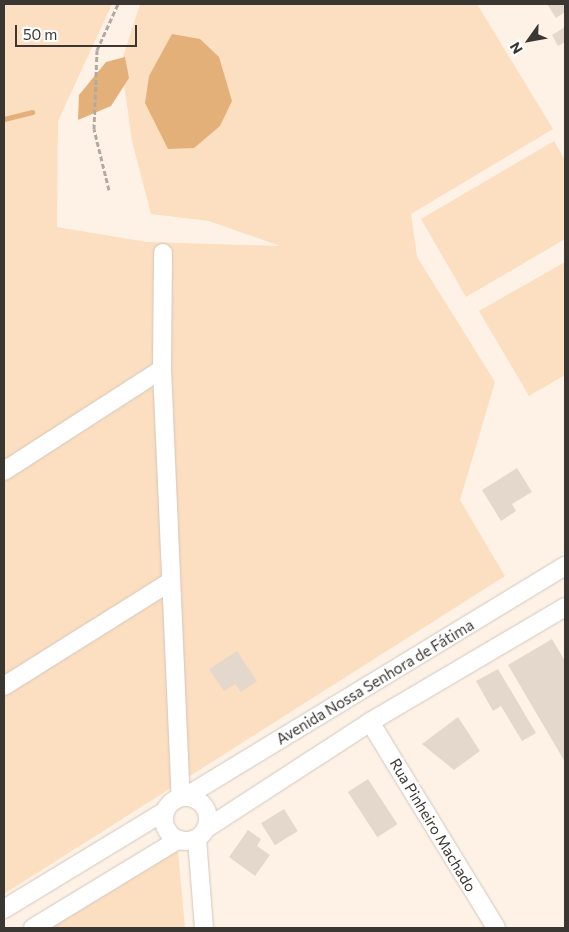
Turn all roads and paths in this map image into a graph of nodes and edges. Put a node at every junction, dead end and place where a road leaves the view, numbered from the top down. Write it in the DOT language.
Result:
graph roads {
  1 [pos="118,4"];
  2 [pos="108,190"];
  3 [pos="162,253"];
  4 [pos="162,369"];
  5 [pos="4,471"];
  6 [pos="565,566"];
  7 [pos="170,582"];
  8 [pos="565,607"];
  9 [pos="4,686"];
  10 [pos="370,722"];
  11 [pos="183,797"];
  12 [pos="165,811"];
  13 [pos="202,833"];
  14 [pos="178,840"];
  15 [pos="4,909"];
  16 [pos="34,928"];
  17 [pos="204,928"];
  18 [pos="496,928"];
  1 -- 2 [label="path"];
  3 -- 4 [label="street"];
  4 -- 5 [label="street"];
  4 -- 7 [label="street"];
  6 -- 11 [label="street, Avenida Nossa Senhora de Fátima"];
  7 -- 9 [label="street"];
  7 -- 11 [label="street"];
  8 -- 10 [label="street"];
  10 -- 13 [label="street"];
  10 -- 18 [label="street, Rua Pinheiro Machado"];
  11 -- 12 [label="street, Avenida Nossa Senhora de Fátima"];
  11 -- 13 [label="street"];
  12 -- 14 [label="street"];
  12 -- 15 [label="street, Avenida Nossa Senhora de Fátima"];
  13 -- 14 [label="street"];
  13 -- 17 [label="street"];
  14 -- 16 [label="street"];
}
